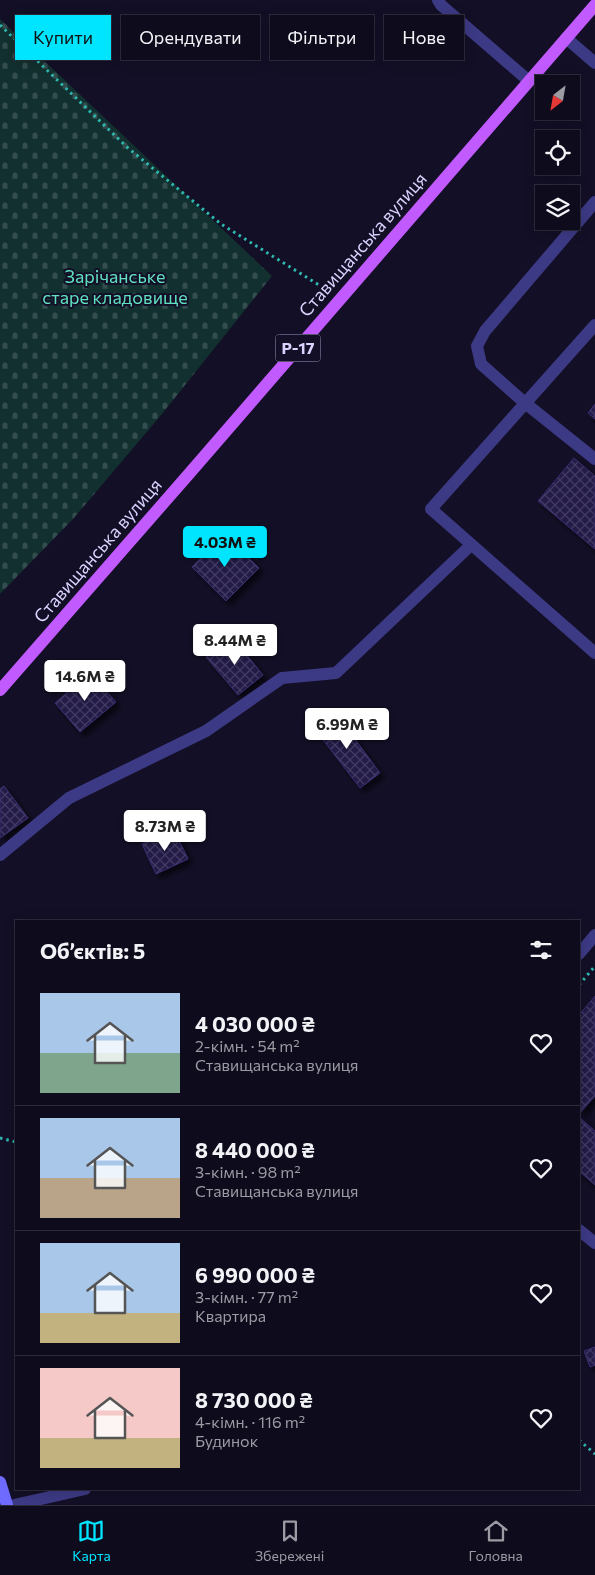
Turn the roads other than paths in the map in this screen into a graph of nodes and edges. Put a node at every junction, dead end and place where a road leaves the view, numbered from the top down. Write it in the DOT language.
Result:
graph roads {
  1 [pos="438,0"];
  2 [pos="595,5"];
  3 [pos="566,38"];
  4 [pos="595,63"];
  5 [pos="529,81"];
  6 [pos="595,202"];
  7 [pos="595,325"];
  8 [pos="525,403"];
  9 [pos="595,459"];
  10 [pos="471,545"];
  11 [pos="595,653"];
  12 [pos="0,690"];
  13 [pos="0,855"];
  14 [pos="595,935"];
  15 [pos="580,953"];
  16 [pos="580,1231"];
  17 [pos="595,1243"];
  18 [pos="0,1482"];
  19 [pos="81,1490"];
  20 [pos="7,1505"];
  21 [pos="14,1505"];
  1 -- 5 [label="lane"];
  2 -- 3 [label="main road, Ставищанська вулиця / Р-17"];
  3 -- 4 [label="lane"];
  3 -- 5 [label="main road, Ставищанська вулиця / Р-17"];
  5 -- 12 [label="main road, Ставищанська вулиця / Р-17"];
  6 -- 8 [label="lane"];
  7 -- 8 [label="lane"];
  8 -- 9 [label="lane"];
  8 -- 10 [label="lane"];
  10 -- 11 [label="lane"];
  10 -- 13 [label="lane"];
  14 -- 15 [label="lane"];
  16 -- 17 [label="lane"];
  18 -- 20 [label="street"];
  19 -- 21 [label="lane"];
}
